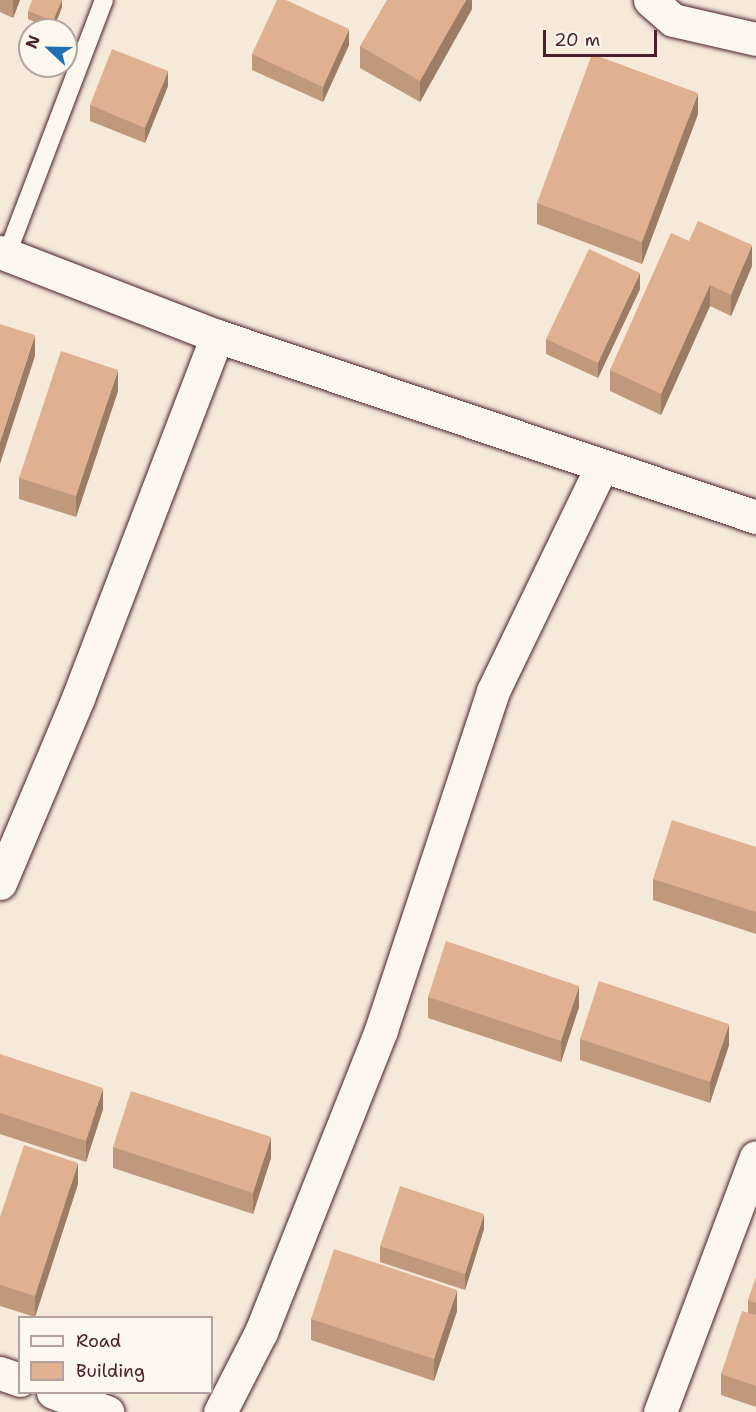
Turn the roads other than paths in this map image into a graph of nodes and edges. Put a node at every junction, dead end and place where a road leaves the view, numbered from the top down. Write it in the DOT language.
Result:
graph roads {
  1 [pos="104,0"];
  2 [pos="650,0"];
  3 [pos="756,39"];
  4 [pos="3,253"];
  5 [pos="217,336"];
  6 [pos="602,466"];
  7 [pos="756,517"];
  8 [pos="0,884"];
  9 [pos="756,1157"];
  10 [pos="0,1373"];
  11 [pos="18,1379"];
  12 [pos="58,1394"];
  13 [pos="107,1412"];
  14 [pos="220,1412"];
  15 [pos="660,1412"];
  1 -- 4 [label="lane"];
  2 -- 3 [label="street"];
  4 -- 5 [label="street"];
  5 -- 6 [label="street"];
  5 -- 8 [label="street"];
  6 -- 7 [label="street"];
  6 -- 14 [label="street"];
  9 -- 15 [label="street"];
  10 -- 11 [label="street"];
  12 -- 13 [label="street"];
}
